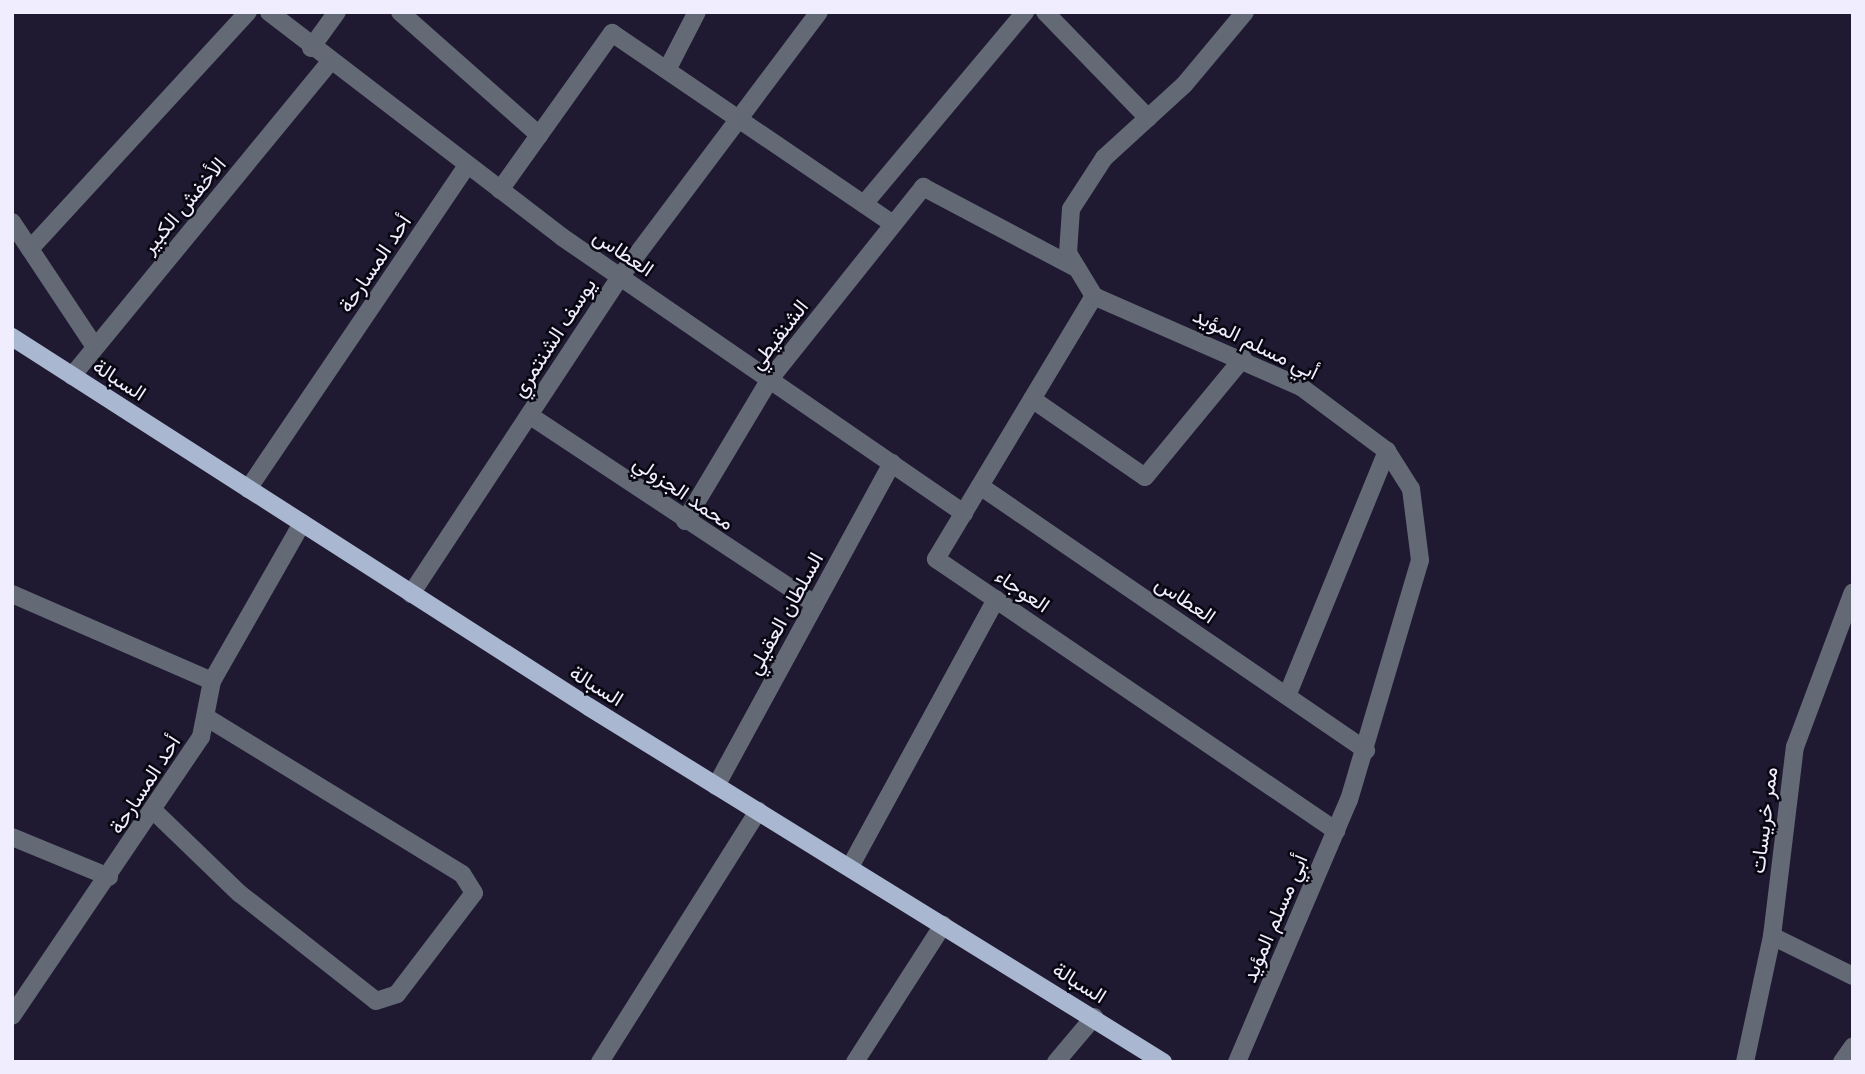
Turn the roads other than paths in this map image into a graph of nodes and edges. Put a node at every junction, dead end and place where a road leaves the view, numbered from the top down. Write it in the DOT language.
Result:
graph roads {
  1 [pos="248,12"];
  2 [pos="269,12"];
  3 [pos="337,12"];
  4 [pos="400,12"];
  5 [pos="697,12"];
  6 [pos="819,12"];
  7 [pos="1025,12"];
  8 [pos="1045,12"];
  9 [pos="1245,12"];
  10 [pos="311,48"];
  11 [pos="329,63"];
  12 [pos="667,70"];
  13 [pos="737,118"];
  14 [pos="1148,118"];
  15 [pos="539,135"];
  16 [pos="467,166"];
  17 [pos="500,190"];
  18 [pos="864,204"];
  19 [pos="12,222"];
  20 [pos="894,224"];
  21 [pos="30,249"];
  22 [pos="1077,269"];
  23 [pos="620,277"];
  24 [pos="1094,296"];
  25 [pos="12,337"];
  26 [pos="94,347"];
  27 [pos="1243,358"];
  28 [pos="72,376"];
  29 [pos="770,379"];
  30 [pos="1032,399"];
  31 [pos="529,415"];
  32 [pos="1387,451"];
  33 [pos="892,463"];
  34 [pos="980,486"];
  35 [pos="248,489"];
  36 [pos="964,513"];
  37 [pos="685,521"];
  38 [pos="302,523"];
  39 [pos="1853,592"];
  40 [pos="12,594"];
  41 [pos="411,594"];
  42 [pos="996,599"];
  43 [pos="815,604"];
  44 [pos="212,681"];
  45 [pos="1287,696"];
  46 [pos="206,717"];
  47 [pos="1366,750"];
  48 [pos="716,786"];
  49 [pos="758,811"];
  50 [pos="155,812"];
  51 [pos="1336,831"];
  52 [pos="12,837"];
  53 [pos="850,867"];
  54 [pos="109,877"];
  55 [pos="943,925"];
  56 [pos="1772,936"];
  57 [pos="1853,976"];
  58 [pos="12,1016"];
  59 [pos="1094,1017"];
  60 [pos="1853,1046"];
  61 [pos="1746,1061"];
  62 [pos="600,1062"];
  63 [pos="855,1062"];
  64 [pos="1056,1062"];
  65 [pos="1163,1062"];
  66 [pos="1237,1062"];
  67 [pos="1842,1062"];
  1 -- 21 [label="street"];
  2 -- 10 [label="street, العطاس"];
  3 -- 10 [label="street"];
  4 -- 15 [label="street"];
  5 -- 12 [label="street"];
  6 -- 13 [label="street, يوسف الشنتمري"];
  7 -- 18 [label="street"];
  8 -- 14 [label="street"];
  9 -- 14 [label="street"];
  10 -- 11 [label="street, العطاس"];
  11 -- 16 [label="street, العطاس"];
  11 -- 26 [label="street, الأخفش الكبير"];
  12 -- 13 [label="street"];
  12 -- 15 [label="street"];
  13 -- 18 [label="street"];
  13 -- 23 [label="street, يوسف الشنتمري"];
  14 -- 22 [label="street"];
  15 -- 17 [label="street"];
  16 -- 17 [label="street, العطاس"];
  16 -- 35 [label="street, أحد المسارحة"];
  17 -- 23 [label="street, العطاس"];
  18 -- 20 [label="street"];
  19 -- 21 [label="street"];
  20 -- 22 [label="street, الشنقيطي"];
  20 -- 29 [label="street, الشنقيطي"];
  21 -- 26 [label="street"];
  22 -- 24 [label="street"];
  23 -- 29 [label="street, العطاس"];
  23 -- 31 [label="street, يوسف الشنتمري"];
  24 -- 27 [label="street, أبي مسلم المؤيد"];
  24 -- 30 [label="street, العوجاء"];
  25 -- 28 [label="main road, السبالة"];
  26 -- 28 [label="street, الأخفش الكبير"];
  27 -- 30 [label="street"];
  27 -- 32 [label="street, أبي مسلم المؤيد"];
  28 -- 35 [label="main road, السبالة"];
  29 -- 33 [label="street, العطاس"];
  29 -- 37 [label="street, الشنقيطي"];
  30 -- 34 [label="street, العوجاء"];
  31 -- 37 [label="street, محمد الجزولي"];
  31 -- 41 [label="street, يوسف الشنتمري"];
  32 -- 45 [label="street"];
  32 -- 47 [label="street, أبي مسلم المؤيد"];
  33 -- 36 [label="street, العطاس"];
  33 -- 43 [label="street, السلطان العقيلي"];
  34 -- 36 [label="street, العوجاء"];
  34 -- 45 [label="street, العطاس"];
  35 -- 38 [label="main road, السبالة"];
  36 -- 42 [label="street, العوجاء"];
  37 -- 43 [label="street, محمد الجزولي"];
  38 -- 41 [label="main road, السبالة"];
  38 -- 44 [label="street, أحد المسارحة"];
  39 -- 56 [label="street, ممر خريسات"];
  40 -- 44 [label="street"];
  41 -- 48 [label="main road, السبالة"];
  42 -- 51 [label="street, العوجاء"];
  42 -- 53 [label="street"];
  43 -- 48 [label="street, السلطان العقيلي"];
  44 -- 46 [label="street, أحد المسارحة"];
  45 -- 47 [label="street, العطاس"];
  46 -- 50 [label="street, أحد المسارحة"];
  46 -- 50 [label="street"];
  47 -- 51 [label="street, أبي مسلم المؤيد"];
  48 -- 49 [label="main road, السبالة"];
  49 -- 53 [label="main road, السبالة"];
  49 -- 62 [label="street"];
  50 -- 54 [label="street, أحد المسارحة"];
  51 -- 66 [label="street, أبي مسلم المؤيد"];
  52 -- 54 [label="street"];
  53 -- 55 [label="main road, السبالة"];
  54 -- 58 [label="street, أحد المسارحة"];
  55 -- 59 [label="main road, السبالة"];
  55 -- 63 [label="street"];
  56 -- 57 [label="street"];
  56 -- 61 [label="street, ممر خريسات"];
  59 -- 64 [label="street"];
  59 -- 65 [label="main road, السبالة"];
  60 -- 67 [label="street"];
}
